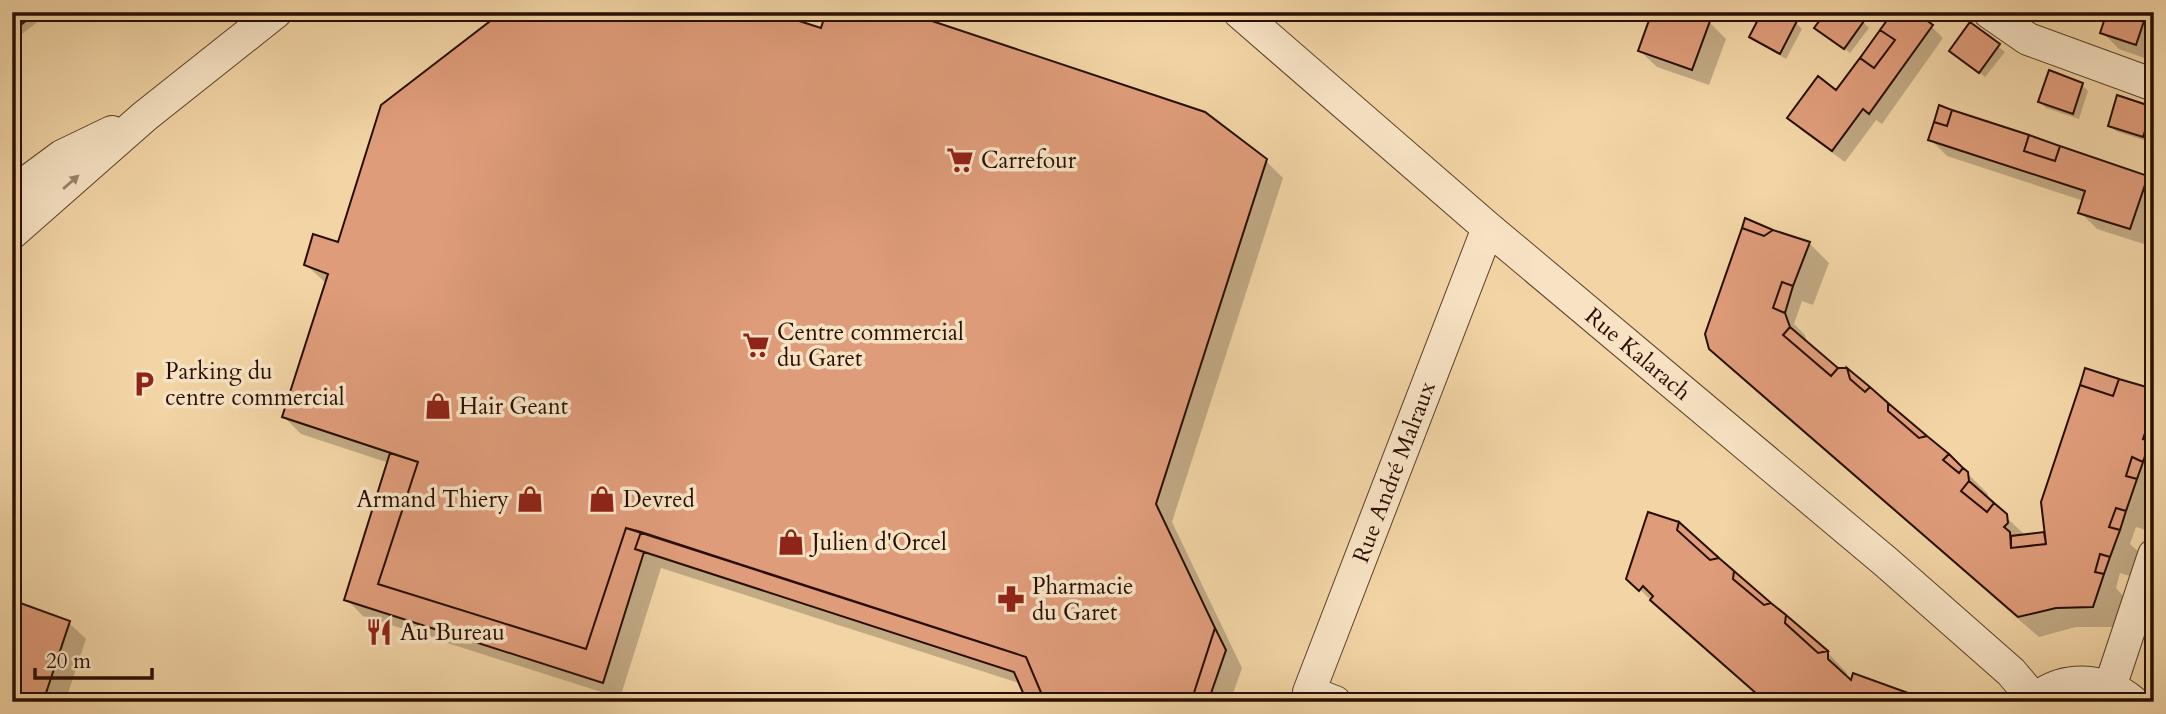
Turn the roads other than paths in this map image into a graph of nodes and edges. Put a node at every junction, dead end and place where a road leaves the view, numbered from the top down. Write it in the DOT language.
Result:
graph roads {
  1 [pos="276,12"];
  2 [pos="1239,12"];
  3 [pos="1989,12"];
  4 [pos="2154,86"];
  5 [pos="145,116"];
  6 [pos="12,194"];
  7 [pos="1488,228"];
  8 [pos="12,233"];
  9 [pos="2154,555"];
  10 [pos="2122,694"];
  11 [pos="2033,701"];
  12 [pos="1335,702"];
  1 -- 5 [label="street"];
  2 -- 7 [label="street, Rue Kalarach"];
  3 -- 4 [label="street"];
  5 -- 6 [label="street"];
  8 -- 5 [label="street, one-way"];
  7 -- 11 [label="street, Rue Kalarach"];
  7 -- 12 [label="street, Rue André Malraux"];
  9 -- 10 [label="street"];
  10 -- 11 [label="street"];
}
